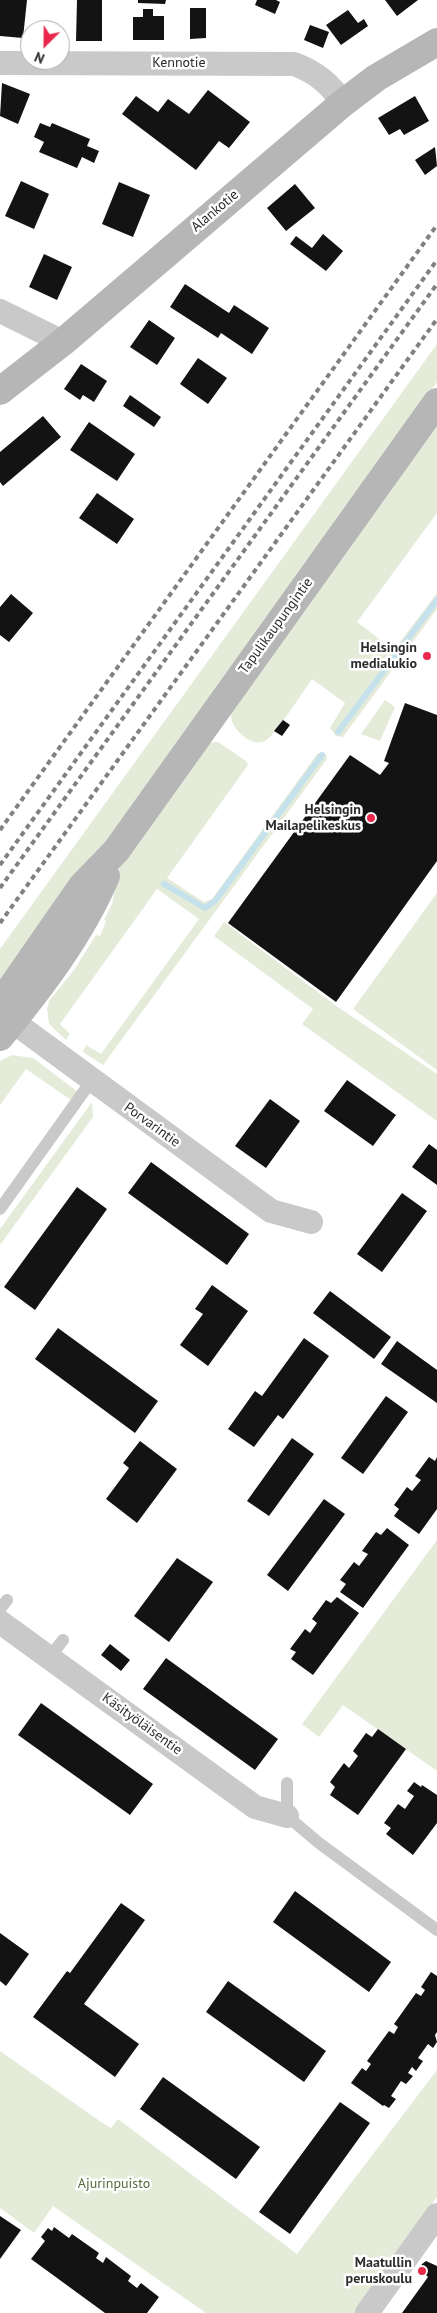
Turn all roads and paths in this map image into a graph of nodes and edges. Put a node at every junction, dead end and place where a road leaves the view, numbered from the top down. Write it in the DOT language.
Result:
graph roads {
  1 [pos="437,42"];
  2 [pos="0,63"];
  3 [pos="343,103"];
  4 [pos="0,311"];
  5 [pos="63,342"];
  6 [pos="0,391"];
  7 [pos="437,402"];
  8 [pos="3,1019"];
  9 [pos="92,1080"];
  10 [pos="0,1209"];
  11 [pos="311,1222"];
  12 [pos="0,1622"];
  13 [pos="287,1783"];
  14 [pos="287,1816"];
  15 [pos="437,1930"];
  16 [pos="437,2215"];
  17 [pos="367,2313"];
  1 -- 3 [label="main road, Alankotie"];
  2 -- 3 [label="street, Kennotie"];
  3 -- 5 [label="main road, Alankotie"];
  4 -- 5 [label="street"];
  5 -- 6 [label="main road, Alankotie"];
  7 -- 8 [label="main road, Tapulikaupungintie"];
  8 -- 9 [label="street, Porvarintie"];
  9 -- 10 [label="lane"];
  9 -- 11 [label="street, Porvarintie"];
  12 -- 14 [label="street, Käsityöläisentie"];
  13 -- 14 [label="lane"];
  14 -- 15 [label="lane"];
  16 -- 17 [label="street"];
}
